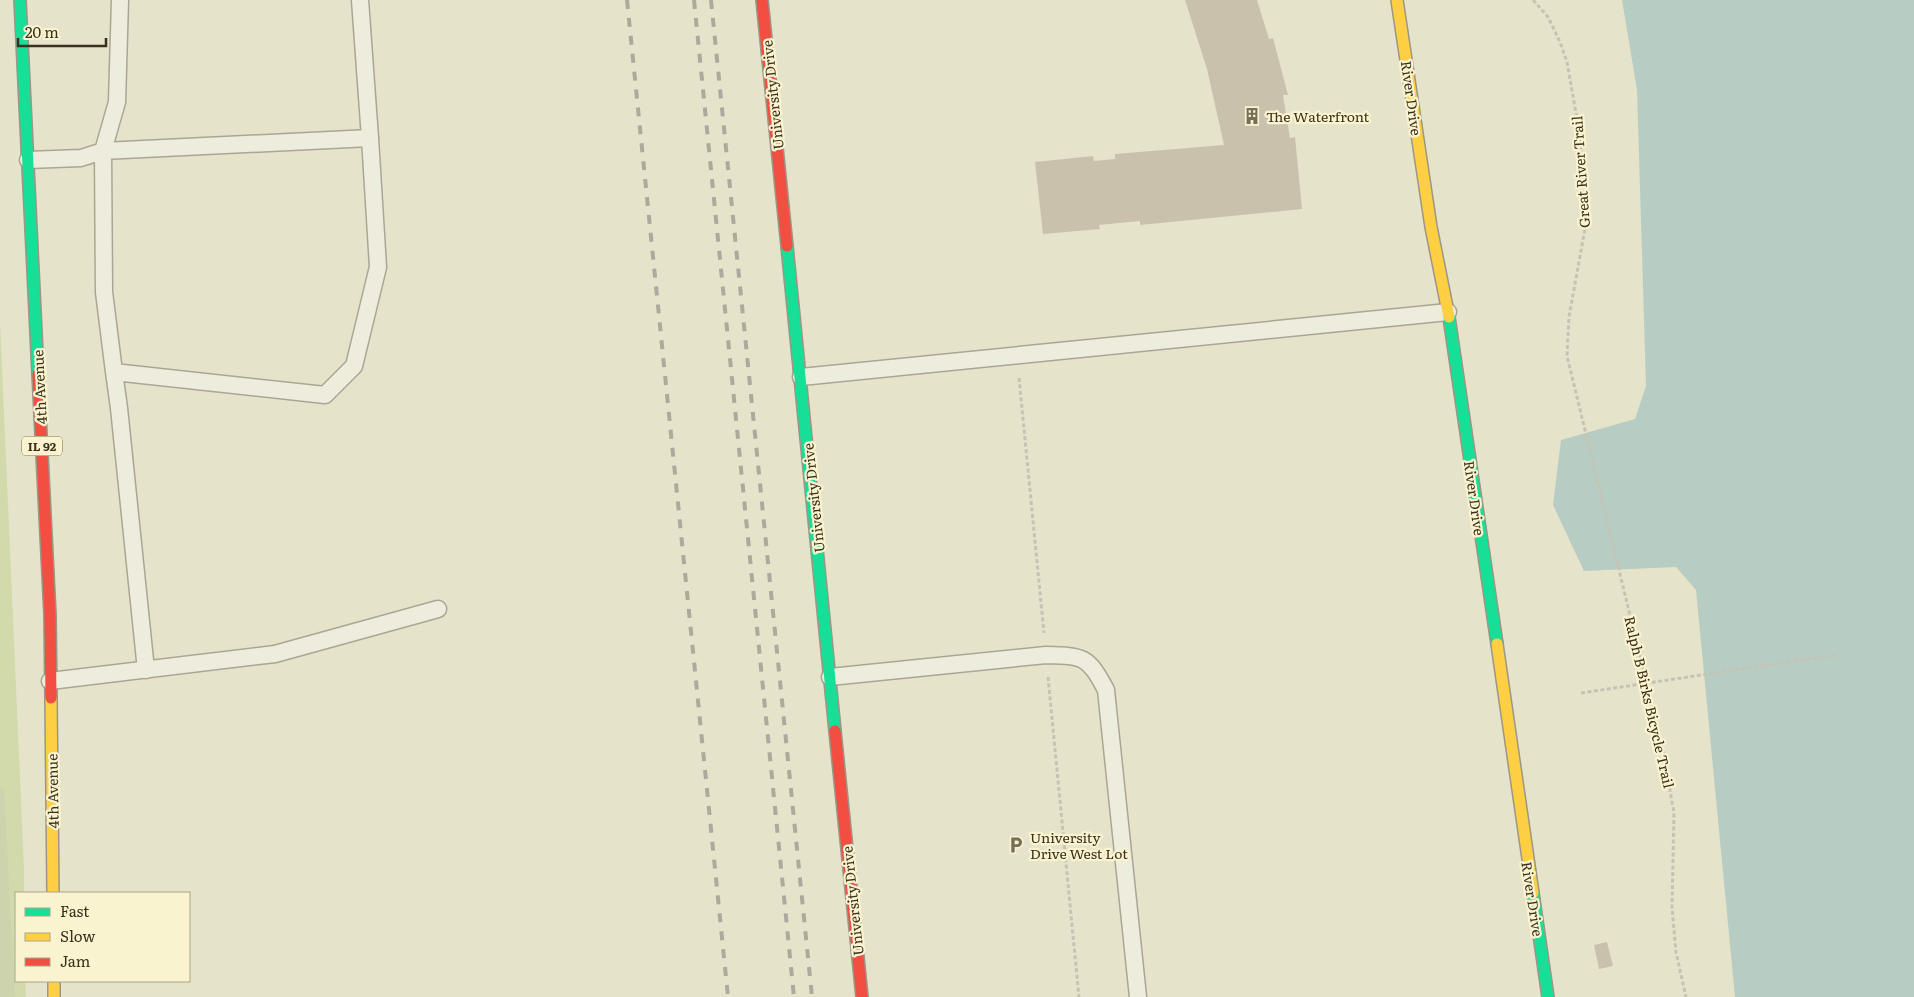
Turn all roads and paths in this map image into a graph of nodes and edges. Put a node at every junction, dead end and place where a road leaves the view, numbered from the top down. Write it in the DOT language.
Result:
graph roads {
  1 [pos="20,0"];
  2 [pos="120,0"];
  3 [pos="360,0"];
  4 [pos="762,0"];
  5 [pos="1397,0"];
  6 [pos="1533,0"];
  7 [pos="370,138"];
  8 [pos="103,151"];
  9 [pos="28,160"];
  10 [pos="1448,312"];
  11 [pos="114,372"];
  12 [pos="801,377"];
  13 [pos="1581,412"];
  14 [pos="438,609"];
  15 [pos="1836,655"];
  16 [pos="146,670"];
  17 [pos="830,677"];
  18 [pos="50,681"];
  19 [pos="1646,682"];
  20 [pos="1581,693"];
  21 [pos="53,892"];
  22 [pos="54,982"];
  23 [pos="54,997"];
  24 [pos="862,997"];
  25 [pos="1138,997"];
  26 [pos="1548,997"];
  27 [pos="1686,997"];
  1 -- 9 [label="street, 4th Avenue / IL 92"];
  2 -- 8 [label="lane"];
  3 -- 7 [label="lane"];
  4 -- 12 [label="street, University Drive"];
  5 -- 10 [label="street, River Drive"];
  6 -- 13 [label="path, Great River Trail"];
  7 -- 8 [label="lane"];
  7 -- 11 [label="lane"];
  8 -- 9 [label="lane"];
  8 -- 11 [label="lane"];
  9 -- 18 [label="street, 4th Avenue / IL 92"];
  10 -- 12 [label="lane"];
  10 -- 26 [label="street, River Drive"];
  11 -- 16 [label="lane"];
  12 -- 17 [label="street, University Drive"];
  13 -- 19 [label="path, Ralph B Birks Bicycle Trail"];
  14 -- 16 [label="lane"];
  15 -- 19 [label="path"];
  16 -- 18 [label="lane"];
  17 -- 24 [label="street, University Drive"];
  17 -- 25 [label="lane"];
  18 -- 21 [label="street, 4th Avenue / IL 92"];
  19 -- 20 [label="path"];
  19 -- 27 [label="path, Ralph B Birks Bicycle Trail"];
  22 -- 23 [label="street"];
}
